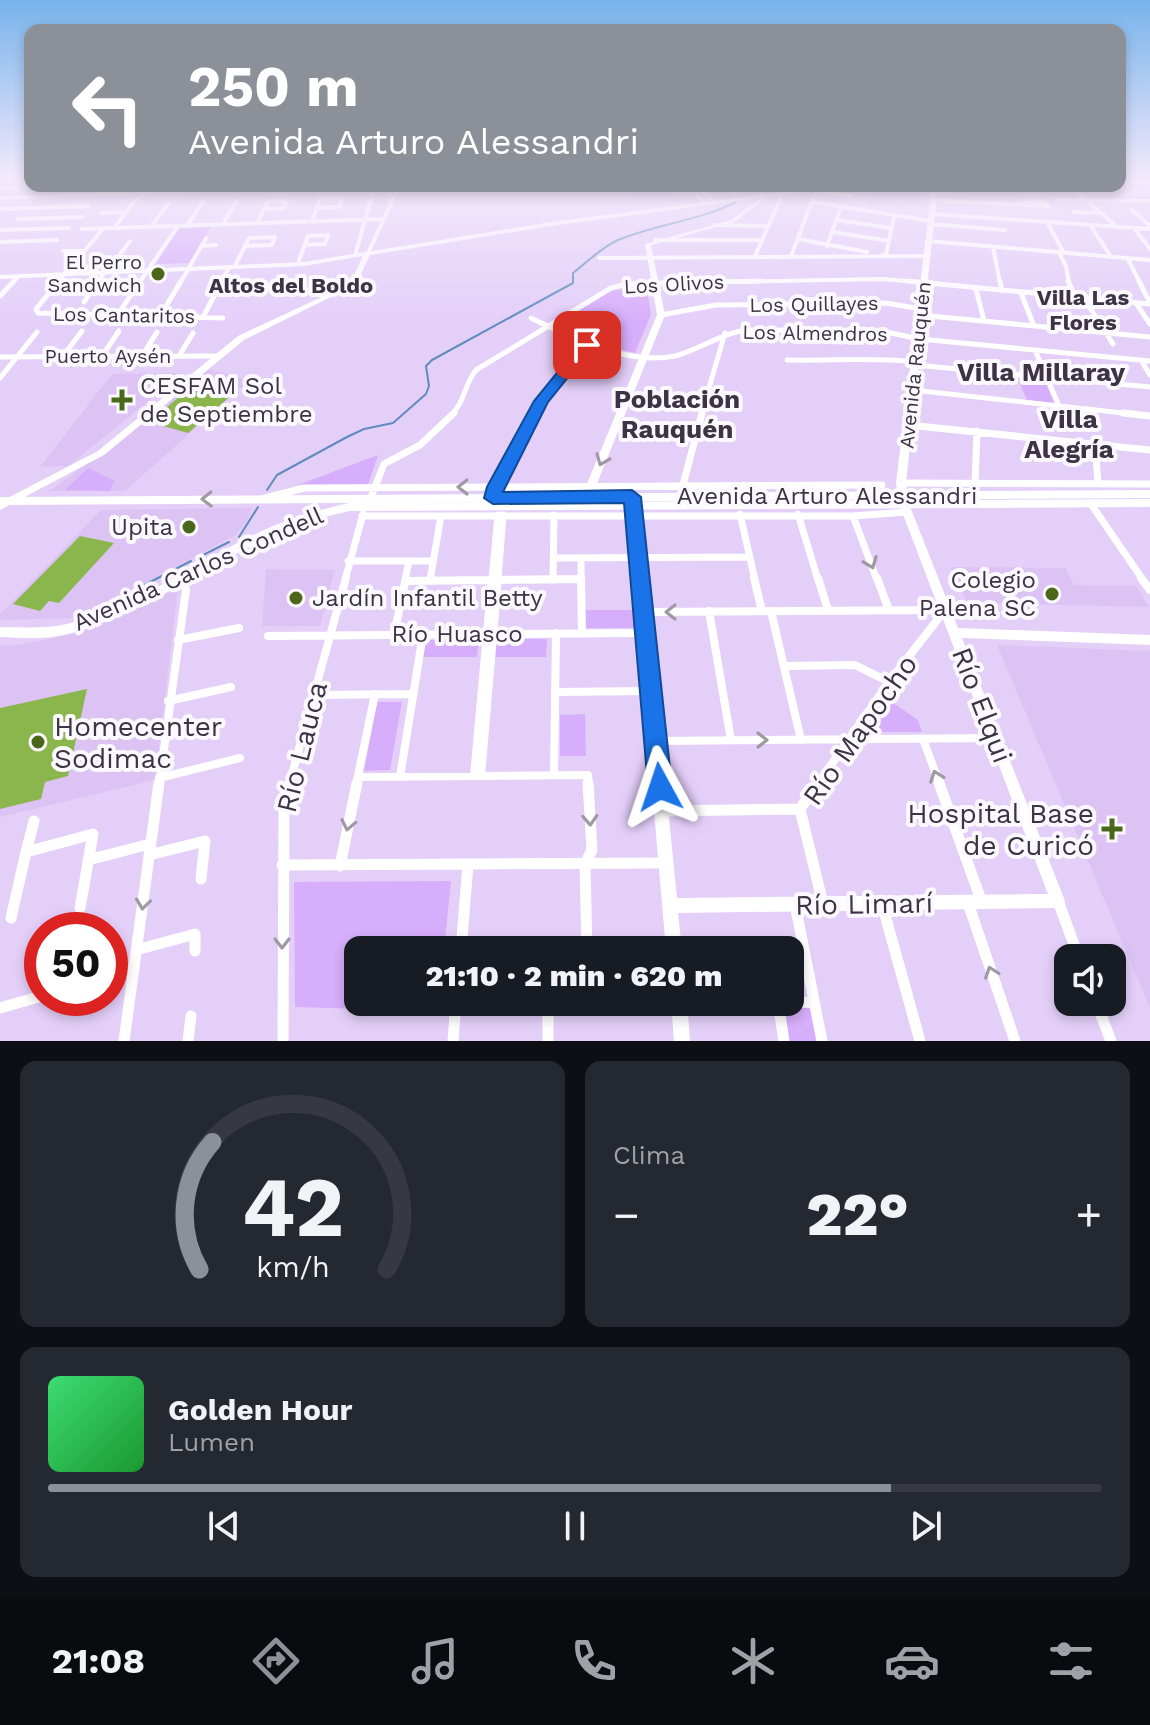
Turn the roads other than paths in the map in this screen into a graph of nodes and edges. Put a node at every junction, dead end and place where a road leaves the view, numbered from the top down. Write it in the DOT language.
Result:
graph roads {
  1 [pos="116,226"];
  2 [pos="178,226"];
  3 [pos="187,226"];
  4 [pos="195,226"];
  5 [pos="363,226"];
  6 [pos="381,226"];
  7 [pos="542,226"];
  8 [pos="713,226"];
  9 [pos="746,226"];
  10 [pos="769,226"];
  11 [pos="803,226"];
  12 [pos="835,226"];
  13 [pos="875,226"];
  14 [pos="930,226"];
  15 [pos="972,226"];
  16 [pos="1003,226"];
  17 [pos="1049,226"];
  18 [pos="1086,226"];
  19 [pos="1091,226"];
  20 [pos="1118,226"];
  21 [pos="151,227"];
  22 [pos="1150,227"];
  23 [pos="69,228"];
  24 [pos="103,228"];
  25 [pos="114,228"];
  26 [pos="891,228"];
  27 [pos="1134,228"];
  28 [pos="82,229"];
  29 [pos="1005,230"];
  30 [pos="1,231"];
  31 [pos="833,232"];
  32 [pos="206,238"];
  33 [pos="1142,238"];
  34 [pos="798,239"];
  35 [pos="1150,239"];
  36 [pos="57,240"];
  37 [pos="655,240"];
  38 [pos="762,240"];
  39 [pos="130,241"];
  40 [pos="889,241"];
  41 [pos="928,241"];
  42 [pos="0,242"];
  43 [pos="216,245"];
  44 [pos="305,245"];
  45 [pos="827,245"];
  46 [pos="202,246"];
  47 [pos="245,246"];
  48 [pos="993,247"];
  49 [pos="1014,249"];
  50 [pos="1150,249"];
  51 [pos="63,251"];
  52 [pos="84,251"];
  53 [pos="369,251"];
  54 [pos="356,252"];
  55 [pos="1062,253"];
  56 [pos="886,255"];
  57 [pos="755,256"];
  58 [pos="791,256"];
  59 [pos="823,256"];
  60 [pos="927,256"];
  61 [pos="650,257"];
  62 [pos="1111,257"];
  63 [pos="599,258"];
  64 [pos="1128,259"];
  65 [pos="299,260"];
  66 [pos="1150,260"];
  67 [pos="232,266"];
  68 [pos="189,268"];
  69 [pos="148,270"];
  70 [pos="106,271"];
  71 [pos="66,273"];
  72 [pos="0,276"];
  73 [pos="18,277"];
  74 [pos="655,282"];
  75 [pos="924,284"];
  76 [pos="976,289"];
  77 [pos="1002,291"];
  78 [pos="1021,293"];
  79 [pos="0,296"];
  80 [pos="1076,297"];
  81 [pos="84,302"];
  82 [pos="1136,303"];
  83 [pos="1150,303"];
  84 [pos="165,308"];
  85 [pos="921,312"];
  86 [pos="661,315"];
  87 [pos="117,316"];
  88 [pos="203,317"];
  89 [pos="223,318"];
  90 [pos="531,318"];
  91 [pos="984,321"];
  92 [pos="1150,324"];
  93 [pos="1034,326"];
  94 [pos="547,327"];
  95 [pos="82,331"];
  96 [pos="119,331"];
  97 [pos="37,332"];
  98 [pos="157,332"];
  99 [pos="1106,332"];
  100 [pos="193,333"];
  101 [pos="725,333"];
  102 [pos="1150,337"];
  103 [pos="919,339"];
  104 [pos="1113,344"];
  105 [pos="587,345"];
  106 [pos="1035,350"];
  107 [pos="17,356"];
  108 [pos="63,356"];
  109 [pos="102,356"];
  110 [pos="142,356"];
  111 [pos="179,356"];
  112 [pos="217,356"];
  113 [pos="0,357"];
  114 [pos="642,357"];
  115 [pos="787,360"];
  116 [pos="1141,360"];
  117 [pos="1150,361"];
  118 [pos="915,363"];
  119 [pos="1150,375"];
  120 [pos="1047,377"];
  121 [pos="0,378"];
  122 [pos="1150,387"];
  123 [pos="912,390"];
  124 [pos="1059,406"];
  125 [pos="1150,416"];
  126 [pos="908,425"];
  127 [pos="977,431"];
  128 [pos="1095,444"];
  129 [pos="1150,450"];
  130 [pos="901,483"];
  131 [pos="975,484"];
  132 [pos="1098,484"];
  133 [pos="1150,484"];
  134 [pos="882,485"];
  135 [pos="681,491"];
  136 [pos="494,492"];
  137 [pos="590,492"];
  138 [pos="1150,494"];
  139 [pos="265,498"];
  140 [pos="285,498"];
  141 [pos="3,502"];
  142 [pos="369,502"];
  143 [pos="1150,503"];
  144 [pos="905,504"];
  145 [pos="1091,504"];
  146 [pos="634,506"];
  147 [pos="349,507"];
  148 [pos="740,514"];
  149 [pos="798,514"];
  150 [pos="500,515"];
  151 [pos="554,515"];
  152 [pos="441,516"];
  153 [pos="853,516"];
  154 [pos="277,529"];
  155 [pos="749,557"];
  156 [pos="553,558"];
  157 [pos="581,558"];
  158 [pos="639,558"];
  159 [pos="348,561"];
  160 [pos="409,561"];
  161 [pos="433,561"];
  162 [pos="181,578"];
  163 [pos="581,579"];
  164 [pos="495,580"];
  165 [pos="553,580"];
  166 [pos="405,581"];
  167 [pos="430,581"];
  168 [pos="1150,590"];
  169 [pos="828,610"];
  170 [pos="889,610"];
  171 [pos="945,610"];
  172 [pos="709,611"];
  173 [pos="766,611"];
  174 [pos="644,612"];
  175 [pos="239,628"];
  176 [pos="0,632"];
  177 [pos="556,633"];
  178 [pos="582,633"];
  179 [pos="646,633"];
  180 [pos="954,633"];
  181 [pos="423,634"];
  182 [pos="490,634"];
  183 [pos="330,635"];
  184 [pos="394,635"];
  185 [pos="268,636"];
  186 [pos="178,640"];
  187 [pos="1150,640"];
  188 [pos="784,666"];
  189 [pos="889,682"];
  190 [pos="231,687"];
  191 [pos="651,691"];
  192 [pos="555,692"];
  193 [pos="375,694"];
  194 [pos="413,694"];
  195 [pos="313,695"];
  196 [pos="168,701"];
  197 [pos="995,738"];
  198 [pos="852,739"];
  199 [pos="923,739"];
  200 [pos="731,740"];
  201 [pos="801,740"];
  202 [pos="656,741"];
  203 [pos="240,758"];
  204 [pos="477,776"];
  205 [pos="554,776"];
  206 [pos="358,777"];
  207 [pos="400,777"];
  208 [pos="159,778"];
  209 [pos="800,809"];
  210 [pos="662,811"];
  211 [pos="34,821"];
  212 [pos="150,850"];
  213 [pos="26,852"];
  214 [pos="88,860"];
  215 [pos="667,863"];
  216 [pos="585,864"];
  217 [pos="282,865"];
  218 [pos="468,865"];
  219 [pos="340,866"];
  220 [pos="201,879"];
  221 [pos="1058,901"];
  222 [pos="975,903"];
  223 [pos="795,904"];
  224 [pos="823,904"];
  225 [pos="882,904"];
  226 [pos="670,906"];
  227 [pos="80,908"];
  228 [pos="11,918"];
  229 [pos="462,936"];
  230 [pos="587,936"];
  231 [pos="673,936"];
  232 [pos="1074,944"];
  233 [pos="136,950"];
  234 [pos="195,951"];
  235 [pos="134,969"];
  236 [pos="128,971"];
  237 [pos="24,1001"];
  238 [pos="804,1002"];
  239 [pos="814,1002"];
  240 [pos="0,1008"];
  241 [pos="191,1016"];
  242 [pos="455,1016"];
  243 [pos="548,1016"];
  244 [pos="680,1016"];
  245 [pos="780,1016"];
  246 [pos="1101,1016"];
  247 [pos="124,1041"];
  248 [pos="188,1041"];
  249 [pos="283,1041"];
  250 [pos="453,1041"];
  251 [pos="548,1041"];
  252 [pos="682,1041"];
  253 [pos="784,1041"];
  254 [pos="822,1041"];
  255 [pos="920,1041"];
  256 [pos="1015,1041"];
  257 [pos="1111,1041"];
  1 -- 25 [label="street"];
  2 -- 3 [label="street"];
  2 -- 21 [label="street"];
  2 -- 69 [label="street"];
  3 -- 4 [label="street"];
  5 -- 54 [label="street"];
  6 -- 53 [label="street"];
  7 -- 53 [label="main road"];
  8 -- 37 [label="main road"];
  9 -- 10 [label="street"];
  10 -- 38 [label="street"];
  11 -- 34 [label="street"];
  12 -- 31 [label="street"];
  13 -- 26 [label="street"];
  14 -- 41 [label="main road, Avenida Rauquén"];
  15 -- 29 [label="street"];
  16 -- 29 [label="street"];
  17 -- 55 [label="street"];
  18 -- 19 [label="street"];
  19 -- 20 [label="street"];
  19 -- 62 [label="street"];
  20 -- 27 [label="street"];
  21 -- 25 [label="street"];
  22 -- 27 [label="street"];
  23 -- 30 [label="street"];
  24 -- 25 [label="street"];
  24 -- 28 [label="street"];
  24 -- 52 [label="street, Los Cantaritos"];
  26 -- 40 [label="street"];
  27 -- 33 [label="street"];
  29 -- 49 [label="street"];
  31 -- 40 [label="street"];
  31 -- 45 [label="street"];
  32 -- 46 [label="street"];
  33 -- 35 [label="street"];
  33 -- 50 [label="street"];
  34 -- 45 [label="street"];
  34 -- 58 [label="street"];
  36 -- 42 [label="street"];
  37 -- 38 [label="street"];
  37 -- 61 [label="main road"];
  38 -- 57 [label="street"];
  39 -- 70 [label="street"];
  40 -- 56 [label="street"];
  41 -- 48 [label="street"];
  41 -- 60 [label="main road, Avenida Rauquén"];
  43 -- 46 [label="street"];
  44 -- 44 [label="street"];
  44 -- 65 [label="street"];
  45 -- 56 [label="street"];
  45 -- 59 [label="street"];
  46 -- 68 [label="street"];
  47 -- 47 [label="street"];
  47 -- 67 [label="street"];
  48 -- 49 [label="street"];
  48 -- 77 [label="street"];
  49 -- 55 [label="street"];
  51 -- 52 [label="street"];
  52 -- 71 [label="street, Los Cantaritos"];
  53 -- 54 [label="main road"];
  53 -- 67 [label="main road"];
  53 -- 112 [label="main road"];
  54 -- 65 [label="main road"];
  55 -- 62 [label="street"];
  55 -- 80 [label="street"];
  56 -- 59 [label="street"];
  56 -- 60 [label="street"];
  57 -- 58 [label="street"];
  57 -- 61 [label="street"];
  58 -- 59 [label="street"];
  60 -- 75 [label="main road, Avenida Rauquén"];
  61 -- 63 [label="street"];
  61 -- 74 [label="main road"];
  62 -- 64 [label="street"];
  64 -- 66 [label="street"];
  64 -- 83 [label="street"];
  65 -- 67 [label="main road"];
  67 -- 68 [label="main road"];
  67 -- 88 [label="street"];
  68 -- 69 [label="main road"];
  68 -- 84 [label="street"];
  69 -- 70 [label="main road"];
  69 -- 87 [label="street"];
  70 -- 71 [label="main road"];
  70 -- 81 [label="street"];
  71 -- 72 [label="main road"];
  71 -- 73 [label="main road"];
  71 -- 87 [label="street, Los Cantaritos"];
  72 -- 73 [label="main road"];
  73 -- 79 [label="street"];
  74 -- 75 [label="street, Los Olivos"];
  74 -- 86 [label="main road"];
  74 -- 94 [label="street, Los Olivos"];
  75 -- 76 [label="street, Los Olivos"];
  75 -- 85 [label="main road, Avenida Rauquén"];
  76 -- 77 [label="street, Los Olivos"];
  76 -- 91 [label="street"];
  77 -- 78 [label="street, Los Olivos"];
  78 -- 80 [label="street, Los Olivos"];
  78 -- 93 [label="street"];
  80 -- 82 [label="street, Los Olivos"];
  80 -- 99 [label="street"];
  82 -- 83 [label="street, Los Olivos"];
  82 -- 92 [label="street"];
  85 -- 86 [label="street, Los Quillayes"];
  85 -- 91 [label="street, Los Quillayes"];
  85 -- 103 [label="main road, Avenida Rauquén"];
  86 -- 114 [label="main road"];
  87 -- 88 [label="street, Los Cantaritos"];
  88 -- 89 [label="street, Los Cantaritos"];
  90 -- 94 [label="street, Los Almendros"];
  91 -- 93 [label="street, Los Quillayes"];
  93 -- 99 [label="street, Los Quillayes"];
  94 -- 105 [label="street, Los Almendros"];
  94 -- 142 [label="street, Los Olivos"];
  95 -- 108 [label="street"];
  96 -- 109 [label="street"];
  97 -- 107 [label="street"];
  98 -- 110 [label="street"];
  99 -- 102 [label="street, Los Quillayes"];
  99 -- 104 [label="street"];
  100 -- 111 [label="street"];
  101 -- 103 [label="street, Los Almendros"];
  101 -- 114 [label="street, Los Almendros"];
  101 -- 135 [label="street"];
  103 -- 106 [label="street, Los Almendros"];
  103 -- 118 [label="main road, Avenida Rauquén"];
  105 -- 114 [label="street, Los Almendros"];
  105 -- 136 [label="street"];
  106 -- 116 [label="street, Los Almendros"];
  106 -- 120 [label="street"];
  107 -- 108 [label="street, Puerto Aysén"];
  107 -- 113 [label="street, Puerto Aysén"];
  107 -- 121 [label="street"];
  108 -- 109 [label="street, Puerto Aysén"];
  109 -- 110 [label="street, Puerto Aysén"];
  110 -- 111 [label="street, Puerto Aysén"];
  111 -- 112 [label="street, Puerto Aysén"];
  112 -- 141 [label="main road"];
  114 -- 137 [label="main road, one-way"];
  115 -- 118 [label="street"];
  116 -- 117 [label="street, Los Almendros"];
  116 -- 119 [label="street"];
  118 -- 120 [label="street"];
  118 -- 123 [label="main road, Avenida Rauquén"];
  120 -- 122 [label="street"];
  120 -- 124 [label="street"];
  123 -- 124 [label="street"];
  123 -- 126 [label="main road, Avenida Rauquén"];
  124 -- 125 [label="street"];
  126 -- 127 [label="street"];
  126 -- 130 [label="main road, Avenida Rauquén"];
  127 -- 128 [label="street"];
  127 -- 131 [label="street"];
  128 -- 129 [label="street"];
  128 -- 132 [label="street"];
  130 -- 131 [label="street, Avenida Arturo Alessandri"];
  130 -- 144 [label="main road, Avenida Rauquén"];
  131 -- 132 [label="street, Avenida Arturo Alessandri"];
  132 -- 133 [label="street, Avenida Arturo Alessandri"];
  134 -- 135 [label="street, Avenida Arturo Alessandri"];
  135 -- 137 [label="street, Avenida Arturo Alessandri"];
  135 -- 144 [label="main road, Avenida Arturo Alessandri"];
  135 -- 146 [label="main road, Avenida Arturo Alessandri"];
  136 -- 137 [label="main road, Avenida Arturo Alessandri"];
  136 -- 142 [label="main road, Avenida Arturo Alessandri, one-way"];
  137 -- 146 [label="main road, Avenida Arturo Alessandri"];
  138 -- 144 [label="main road, Avenida Arturo Alessandri"];
  139 -- 140 [label="main road, Avenida Arturo Alessandri"];
  139 -- 141 [label="main road, Avenida Arturo Alessandri, one-way"];
  139 -- 142 [label="street, Avenida Arturo Alessandri"];
  140 -- 142 [label="main road, Avenida Arturo Alessandri"];
  140 -- 154 [label="main road"];
  142 -- 146 [label="main road, Avenida Arturo Alessandri"];
  142 -- 147 [label="main road, Avenida Arturo Alessandri"];
  142 -- 152 [label="street, Avenida Arturo Alessandri"];
  142 -- 159 [label="street, Río Lauca"];
  143 -- 145 [label="main road, Avenida Arturo Alessandri"];
  144 -- 145 [label="main road, Avenida Arturo Alessandri"];
  144 -- 146 [label="main road, Avenida Arturo Alessandri"];
  144 -- 153 [label="street, Avenida Arturo Alessandri"];
  144 -- 171 [label="main road, Río Elqui"];
  145 -- 168 [label="street"];
  146 -- 148 [label="street, Avenida Arturo Alessandri"];
  146 -- 151 [label="street, Avenida Arturo Alessandri"];
  146 -- 158 [label="main road"];
  147 -- 154 [label="main road, Avenida Carlos Condell"];
  148 -- 149 [label="street, Avenida Arturo Alessandri"];
  148 -- 155 [label="street"];
  149 -- 153 [label="street, Avenida Arturo Alessandri"];
  149 -- 169 [label="street"];
  150 -- 151 [label="street, Avenida Arturo Alessandri"];
  150 -- 152 [label="street, Avenida Arturo Alessandri"];
  150 -- 164 [label="street"];
  151 -- 156 [label="street"];
  152 -- 161 [label="street"];
  153 -- 170 [label="street, one-way"];
  154 -- 162 [label="main road, Avenida Carlos Condell"];
  155 -- 158 [label="street"];
  155 -- 173 [label="street"];
  156 -- 157 [label="street"];
  156 -- 165 [label="street"];
  157 -- 158 [label="street"];
  157 -- 163 [label="street"];
  158 -- 174 [label="main road"];
  159 -- 160 [label="street"];
  159 -- 183 [label="street, Río Lauca"];
  160 -- 161 [label="street"];
  160 -- 166 [label="street"];
  161 -- 167 [label="street"];
  162 -- 176 [label="main road, Avenida Carlos Condell"];
  162 -- 186 [label="street"];
  163 -- 165 [label="street"];
  163 -- 178 [label="street"];
  164 -- 165 [label="street"];
  164 -- 167 [label="street"];
  164 -- 182 [label="street"];
  166 -- 167 [label="street"];
  166 -- 184 [label="street"];
  169 -- 170 [label="street"];
  169 -- 173 [label="street"];
  170 -- 171 [label="street"];
  171 -- 180 [label="main road, Río Elqui"];
  171 -- 189 [label="street, Río Mapocho"];
  172 -- 173 [label="street"];
  172 -- 174 [label="street, one-way"];
  172 -- 200 [label="street"];
  173 -- 188 [label="street"];
  174 -- 179 [label="main road"];
  175 -- 186 [label="street"];
  177 -- 178 [label="street, Río Huasco"];
  177 -- 182 [label="street, Río Huasco"];
  177 -- 192 [label="street"];
  178 -- 179 [label="street, Río Huasco"];
  179 -- 191 [label="main road"];
  180 -- 187 [label="main road"];
  180 -- 197 [label="main road, Río Elqui"];
  181 -- 182 [label="street, Río Huasco"];
  181 -- 184 [label="street, Río Huasco"];
  181 -- 194 [label="street"];
  182 -- 204 [label="street"];
  183 -- 184 [label="street, Río Huasco"];
  183 -- 185 [label="street, Río Huasco"];
  183 -- 195 [label="street, Río Lauca"];
  186 -- 196 [label="street"];
  188 -- 189 [label="street"];
  188 -- 201 [label="street"];
  189 -- 198 [label="street, Río Mapocho"];
  190 -- 196 [label="street"];
  191 -- 192 [label="street"];
  191 -- 202 [label="main road"];
  192 -- 205 [label="street"];
  193 -- 194 [label="street"];
  193 -- 195 [label="street"];
  193 -- 206 [label="street"];
  194 -- 207 [label="street"];
  195 -- 217 [label="street, Río Lauca"];
  196 -- 208 [label="street"];
  197 -- 199 [label="street"];
  197 -- 221 [label="main road, Río Elqui"];
  198 -- 199 [label="street"];
  198 -- 201 [label="street"];
  198 -- 209 [label="street, Río Mapocho"];
  222 -- 199 [label="street, one-way"];
  200 -- 201 [label="street, one-way"];
  200 -- 202 [label="street"];
  202 -- 210 [label="main road"];
  203 -- 208 [label="street"];
  204 -- 205 [label="street"];
  204 -- 207 [label="street"];
  205 -- 216 [label="street, one-way"];
  206 -- 207 [label="street"];
  206 -- 219 [label="street, one-way"];
  208 -- 212 [label="street"];
  209 -- 210 [label="street"];
  209 -- 224 [label="street, Río Mapocho"];
  210 -- 215 [label="main road"];
  211 -- 213 [label="street"];
  212 -- 214 [label="street"];
  212 -- 220 [label="street"];
  212 -- 233 [label="street, one-way"];
  213 -- 214 [label="street"];
  213 -- 228 [label="street"];
  214 -- 227 [label="street"];
  215 -- 216 [label="street"];
  215 -- 226 [label="main road"];
  216 -- 218 [label="street"];
  216 -- 230 [label="street"];
  217 -- 219 [label="street"];
  217 -- 249 [label="street, Río Lauca, one-way"];
  218 -- 219 [label="street"];
  218 -- 229 [label="street"];
  221 -- 222 [label="main road, Río Limarí"];
  221 -- 232 [label="street, Río Elqui"];
  222 -- 225 [label="main road, Río Limarí"];
  256 -- 222 [label="street, one-way"];
  223 -- 224 [label="main road, Río Limarí"];
  223 -- 226 [label="main road, Río Limarí"];
  223 -- 239 [label="street"];
  224 -- 225 [label="main road, Río Limarí"];
  225 -- 255 [label="street"];
  226 -- 231 [label="main road"];
  233 -- 234 [label="street"];
  233 -- 235 [label="street"];
  235 -- 236 [label="street"];
  235 -- 247 [label="street"];
  237 -- 240 [label="street"];
  238 -- 239 [label="street"];
  239 -- 254 [label="street"];
  241 -- 248 [label="street"];
  242 -- 250 [label="street"];
  243 -- 251 [label="street"];
  244 -- 252 [label="main road"];
  245 -- 253 [label="street"];
  246 -- 257 [label="street"];
}
